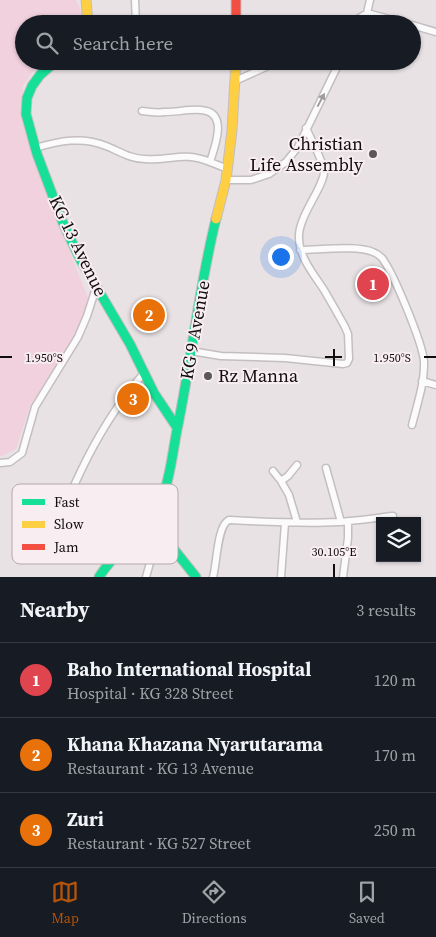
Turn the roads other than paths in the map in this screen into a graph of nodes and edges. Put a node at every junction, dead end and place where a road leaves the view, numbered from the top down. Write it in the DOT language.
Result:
graph roads {
  1 [pos="88,0"];
  2 [pos="135,0"];
  3 [pos="236,0"];
  4 [pos="370,0"];
  5 [pos="367,13"];
  6 [pos="88,15"];
  7 [pos="136,15"];
  8 [pos="236,15"];
  9 [pos="364,15"];
  10 [pos="374,15"];
  11 [pos="421,28"];
  12 [pos="436,32"];
  13 [pos="46,70"];
  14 [pos="236,70"];
  15 [pos="259,70"];
  16 [pos="335,70"];
  17 [pos="235,81"];
  18 [pos="142,111"];
  19 [pos="306,128"];
  20 [pos="35,148"];
  21 [pos="210,162"];
  22 [pos="228,169"];
  23 [pos="226,180"];
  24 [pos="300,250"];
  25 [pos="96,288"];
  26 [pos="191,351"];
  27 [pos="145,372"];
  28 [pos="422,381"];
  29 [pos="436,385"];
  30 [pos="412,425"];
  31 [pos="176,426"];
  32 [pos="0,463"];
  33 [pos="297,465"];
  34 [pos="326,468"];
  35 [pos="273,471"];
  36 [pos="282,481"];
  37 [pos="74,484"];
  38 [pos="165,484"];
  39 [pos="392,516"];
  40 [pos="345,521"];
  41 [pos="297,522"];
  42 [pos="285,523"];
  43 [pos="178,555"];
  44 [pos="108,564"];
  45 [pos="150,564"];
  46 [pos="99,577"];
  47 [pos="146,577"];
  48 [pos="196,577"];
  49 [pos="213,577"];
  50 [pos="281,577"];
  51 [pos="343,577"];
  1 -- 6 [label="main road"];
  2 -- 7 [label="street"];
  3 -- 8 [label="main road"];
  4 -- 5 [label="street"];
  5 -- 9 [label="street"];
  5 -- 10 [label="street"];
  11 -- 12 [label="street"];
  13 -- 20 [label="main road, KG 13 Avenue"];
  14 -- 17 [label="main road, KG 9 Avenue"];
  15 -- 17 [label="street"];
  19 -- 16 [label="street, one-way"];
  17 -- 22 [label="main road, KG 9 Avenue"];
  18 -- 21 [label="street"];
  19 -- 23 [label="street"];
  19 -- 24 [label="street"];
  20 -- 21 [label="street"];
  20 -- 25 [label="main road, KG 13 Avenue"];
  21 -- 22 [label="street"];
  22 -- 23 [label="main road, KG 9 Avenue"];
  23 -- 26 [label="main road, KG 9 Avenue"];
  24 -- 26 [label="street"];
  24 -- 28 [label="street"];
  25 -- 27 [label="main road, KG 13 Avenue"];
  25 -- 32 [label="street"];
  26 -- 31 [label="main road, KG 9 Avenue"];
  27 -- 31 [label="main road, KG 13 Avenue"];
  27 -- 37 [label="street"];
  28 -- 29 [label="street"];
  28 -- 30 [label="street"];
  31 -- 38 [label="main road, KG 9 Avenue"];
  33 -- 36 [label="street"];
  34 -- 40 [label="street"];
  35 -- 36 [label="street"];
  36 -- 41 [label="street"];
  39 -- 40 [label="street"];
  40 -- 41 [label="street"];
  40 -- 51 [label="street"];
  41 -- 42 [label="street"];
  42 -- 49 [label="street"];
  42 -- 50 [label="street"];
  43 -- 48 [label="main road"];
  44 -- 46 [label="main road, KG 9 Avenue"];
  45 -- 47 [label="street"];
}
